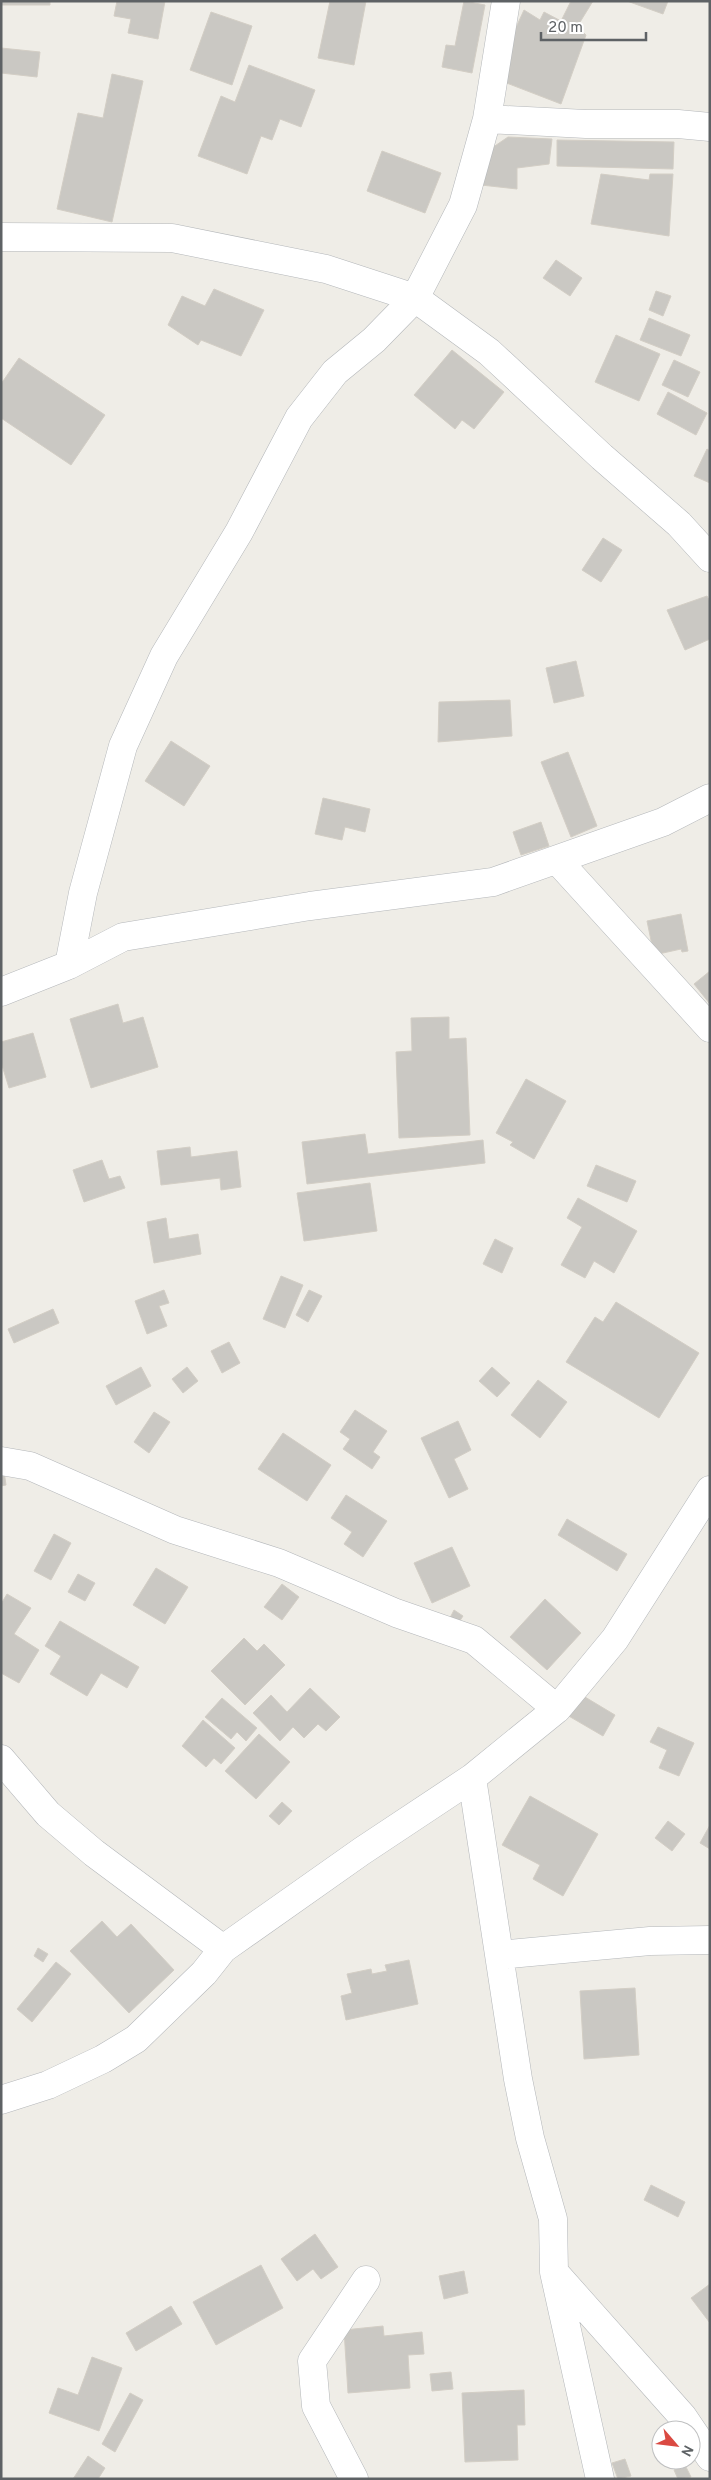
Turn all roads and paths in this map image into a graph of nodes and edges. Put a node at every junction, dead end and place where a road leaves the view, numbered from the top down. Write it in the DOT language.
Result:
graph roads {
  1 [pos="506,1"];
  2 [pos="487,119"];
  3 [pos="710,127"];
  4 [pos="1,238"];
  5 [pos="415,298"];
  6 [pos="710,558"];
  7 [pos="710,798"];
  8 [pos="557,860"];
  9 [pos="69,965"];
  10 [pos="1,992"];
  11 [pos="710,1028"];
  12 [pos="1,1462"];
  13 [pos="710,1490"];
  14 [pos="557,1709"];
  15 [pos="1,1759"];
  16 [pos="472,1778"];
  17 [pos="710,1940"];
  18 [pos="223,1948"];
  19 [pos="499,1955"];
  20 [pos="1,2100"];
  21 [pos="554,2272"];
  22 [pos="366,2280"];
  23 [pos="710,2457"];
  24 [pos="354,2479"];
  25 [pos="600,2479"];
  1 -- 2 [label="street"];
  2 -- 3 [label="street"];
  2 -- 5 [label="street"];
  4 -- 5 [label="street"];
  5 -- 6 [label="street"];
  5 -- 9 [label="street"];
  7 -- 8 [label="street"];
  8 -- 9 [label="street"];
  8 -- 11 [label="street"];
  9 -- 10 [label="street"];
  12 -- 14 [label="street"];
  13 -- 14 [label="street"];
  14 -- 16 [label="street"];
  15 -- 18 [label="street"];
  16 -- 18 [label="street"];
  16 -- 19 [label="street"];
  17 -- 19 [label="street"];
  18 -- 20 [label="street"];
  19 -- 21 [label="street"];
  21 -- 23 [label="street"];
  21 -- 25 [label="street"];
  22 -- 24 [label="street"];
}
